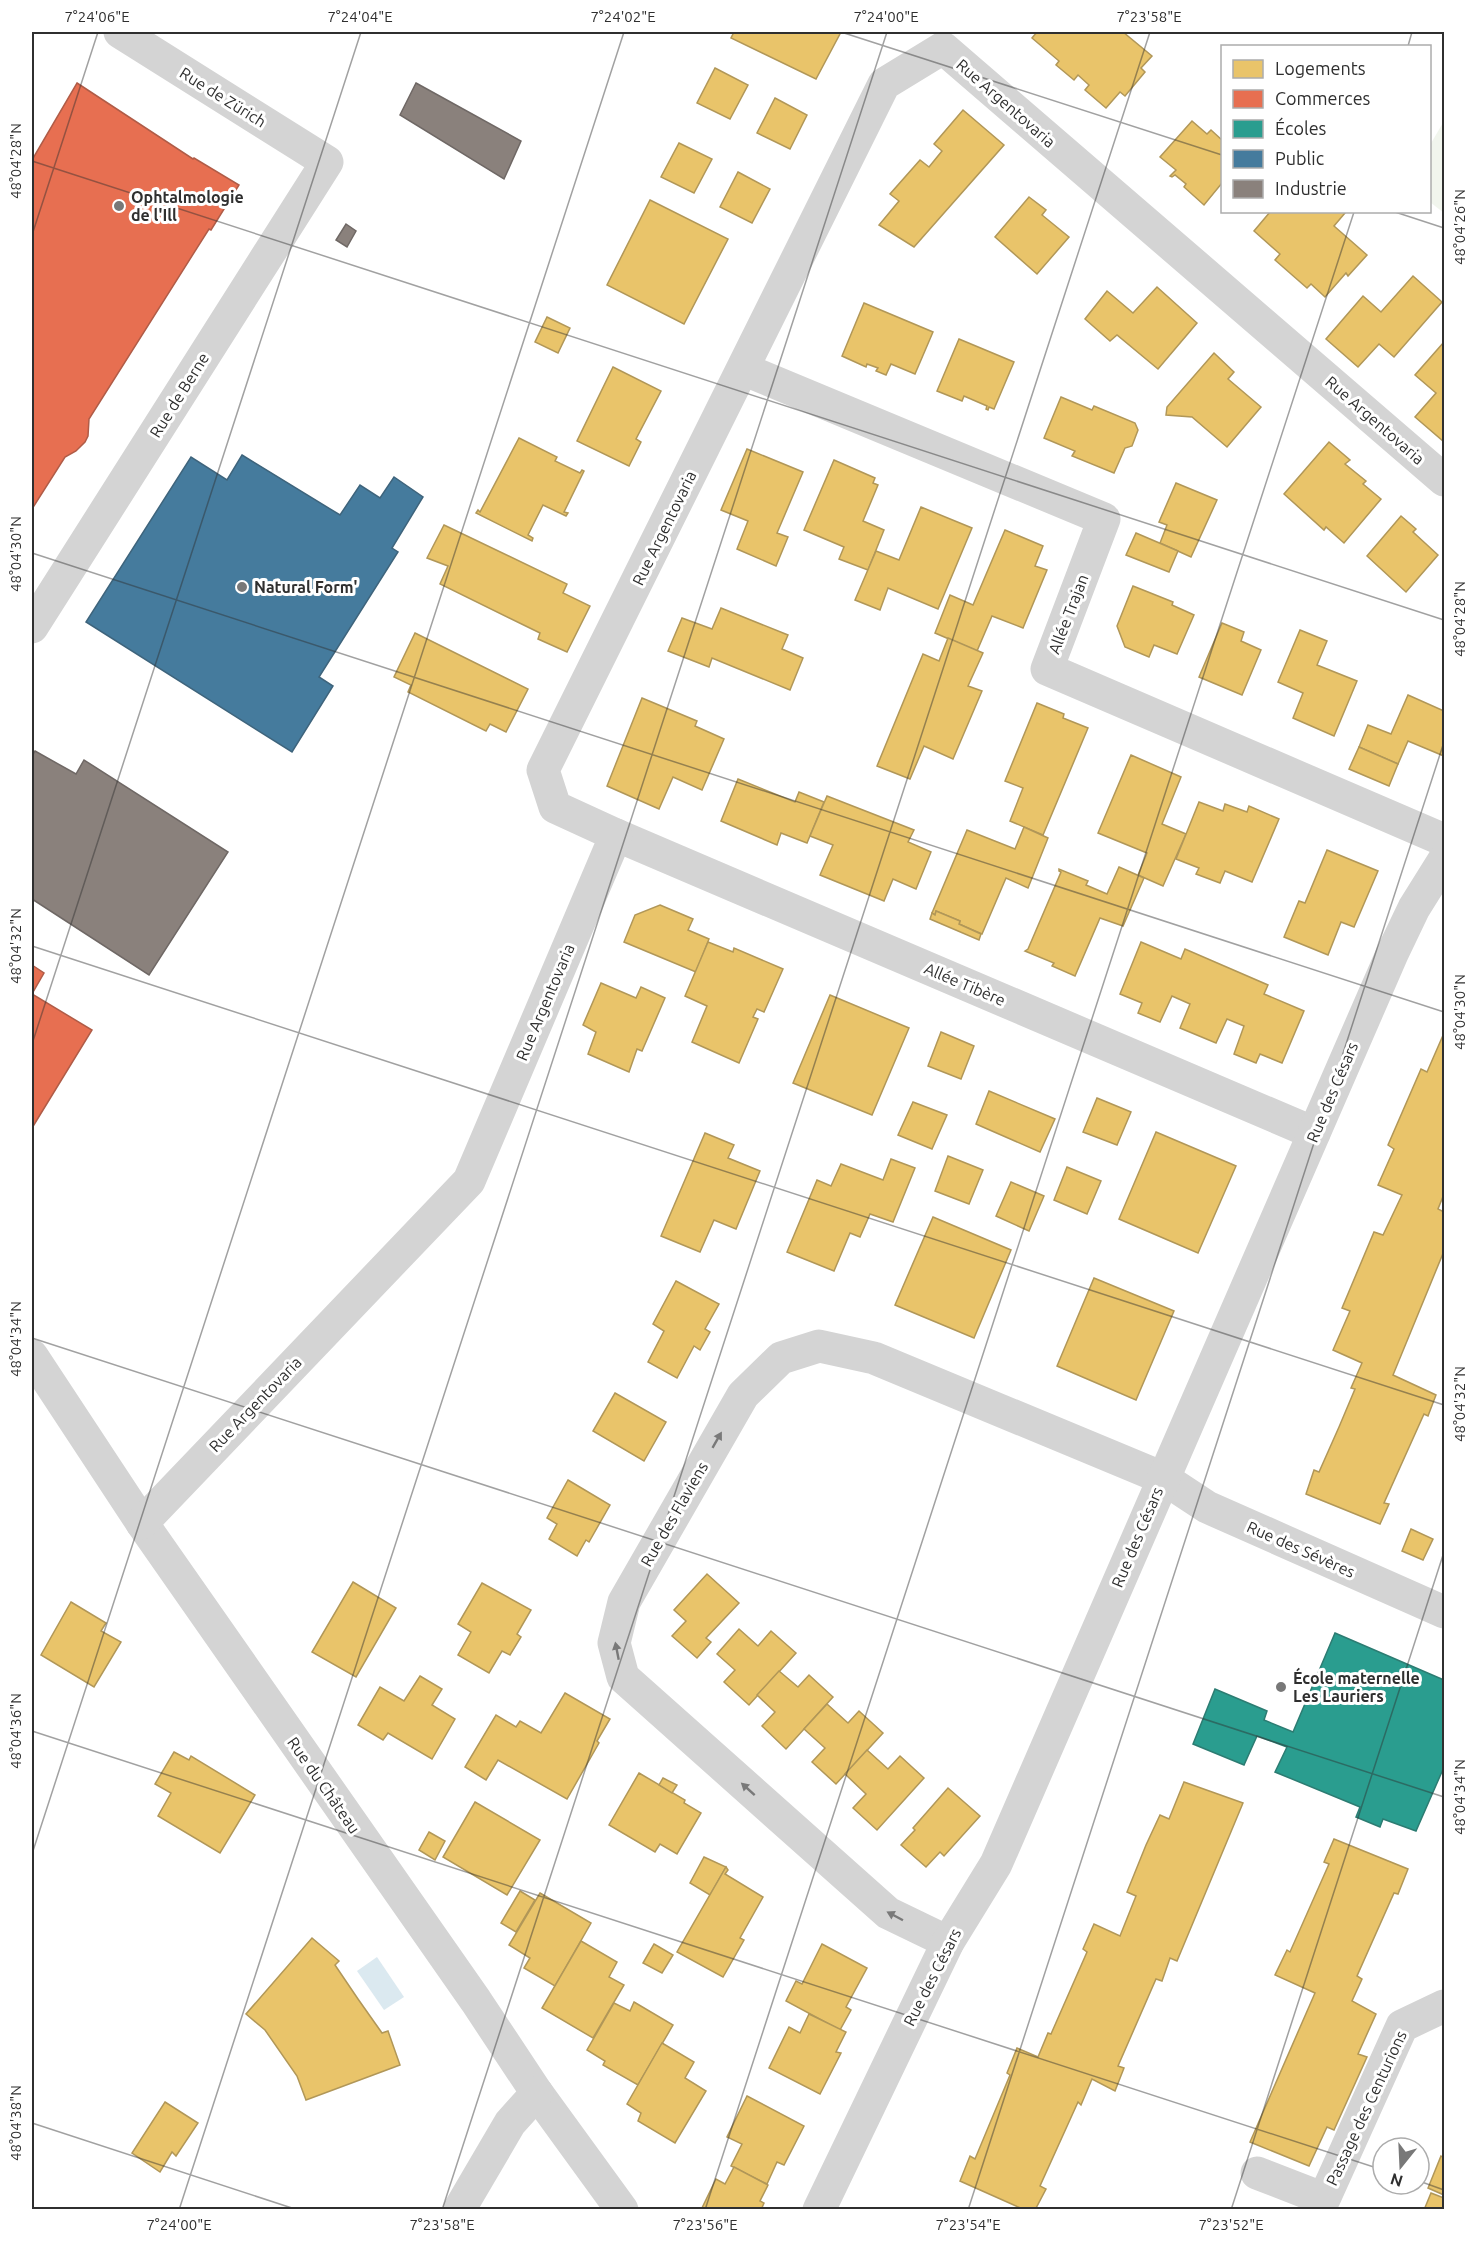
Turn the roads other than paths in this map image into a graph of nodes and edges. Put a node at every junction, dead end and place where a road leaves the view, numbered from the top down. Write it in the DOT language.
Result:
graph roads {
  1 [pos="120,32"];
  2 [pos="327,162"];
  3 [pos="743,369"];
  4 [pos="1444,480"];
  5 [pos="32,627"];
  6 [pos="616,835"];
  7 [pos="1444,840"];
  8 [pos="1444,860"];
  9 [pos="1314,1133"];
  10 [pos="32,1356"];
  11 [pos="1162,1478"];
  12 [pos="142,1523"];
  13 [pos="1444,1612"];
  14 [pos="948,1942"];
  15 [pos="1444,2006"];
  16 [pos="537,2094"];
  17 [pos="1257,2174"];
  18 [pos="459,2210"];
  19 [pos="622,2210"];
  20 [pos="819,2210"];
  1 -- 2 [label="street, Rue de Zürich"];
  2 -- 5 [label="street, Rue de Berne"];
  3 -- 4 [label="street, Rue Argentovaria"];
  3 -- 6 [label="street, Rue Argentovaria"];
  3 -- 7 [label="street, Allée Trajan"];
  6 -- 9 [label="street, Allée Tibère"];
  6 -- 12 [label="street, Rue Argentovaria"];
  8 -- 9 [label="street, Rue des Césars"];
  9 -- 11 [label="street, Rue des Césars"];
  10 -- 12 [label="street, Rue du Château"];
  11 -- 13 [label="street, Rue des Sévères"];
  11 -- 14 [label="street, Rue des Césars"];
  14 -- 11 [label="street, Rue des Flaviens, one-way"];
  12 -- 16 [label="street, Rue du Château"];
  14 -- 20 [label="street, Rue des Césars"];
  15 -- 17 [label="street, Passage des Centurions"];
  16 -- 18 [label="street"];
  16 -- 19 [label="street, Rue du Château"];
}
